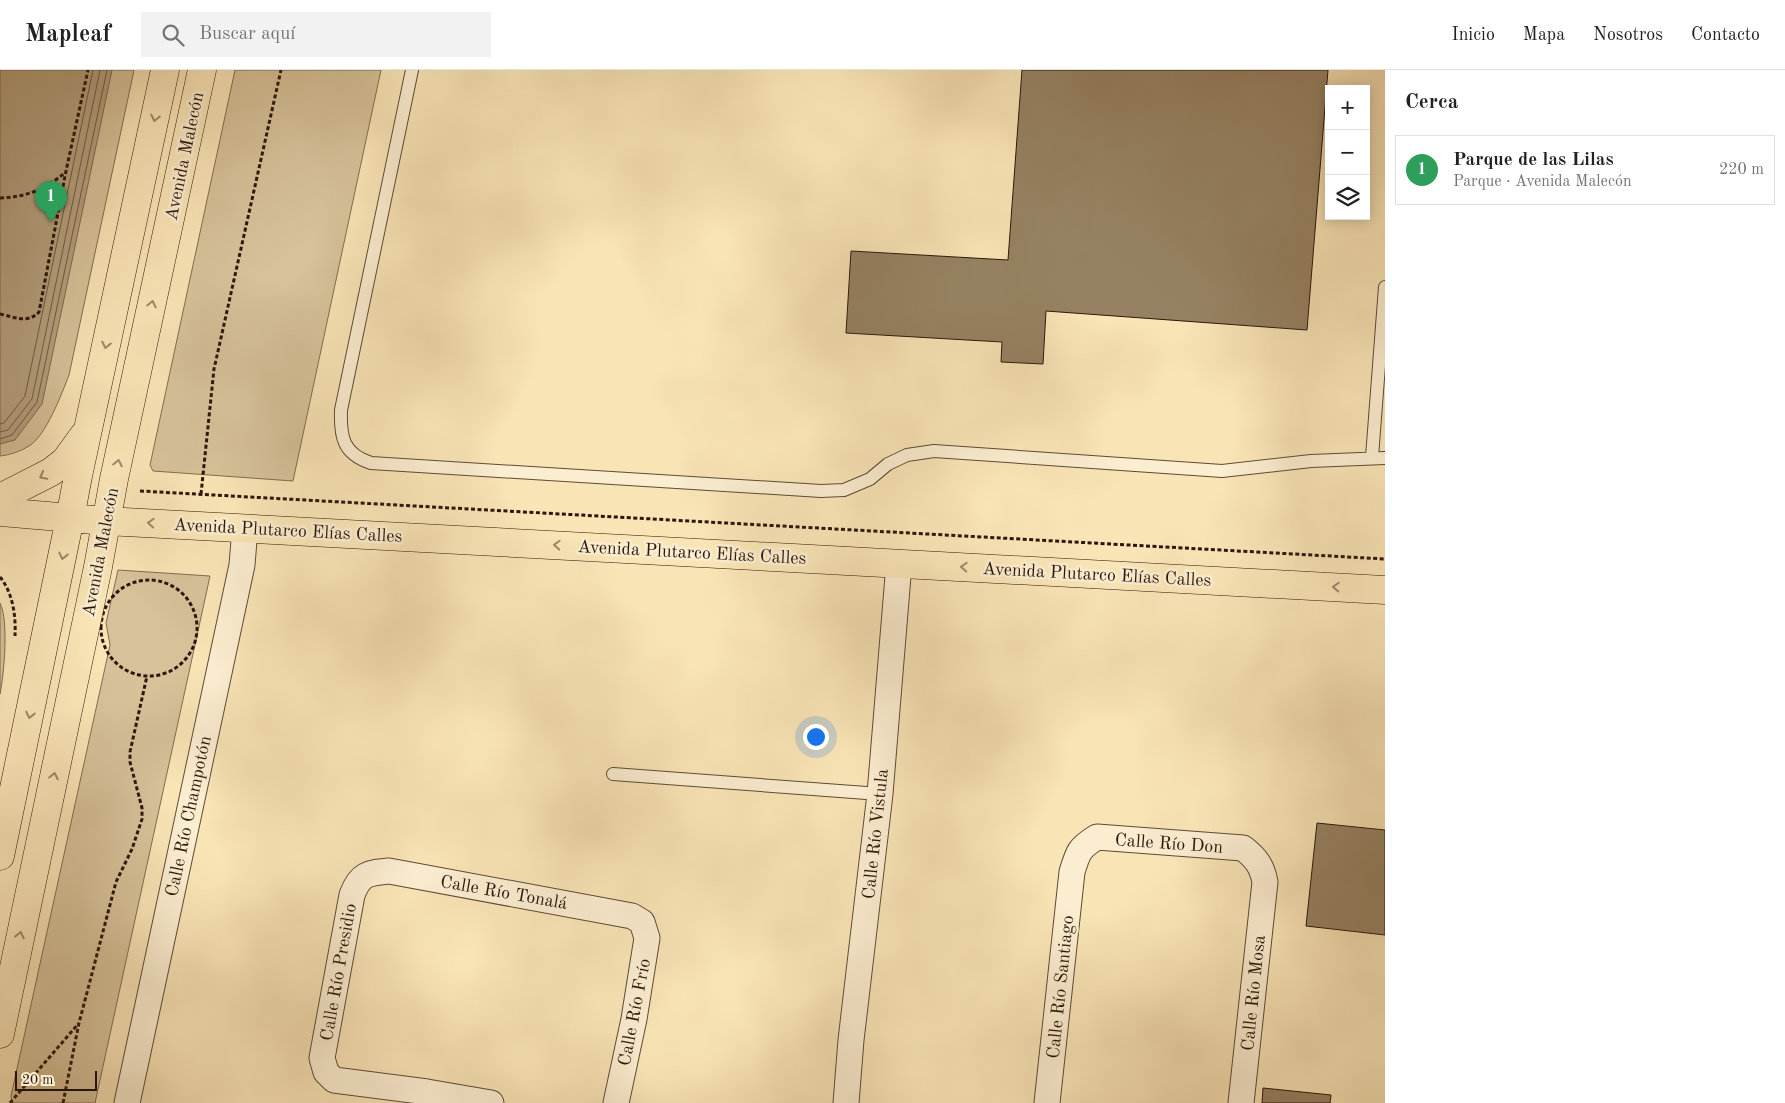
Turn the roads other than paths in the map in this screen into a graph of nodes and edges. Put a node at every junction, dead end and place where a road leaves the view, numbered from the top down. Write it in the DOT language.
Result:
graph roads {
  1 [pos="165,70"];
  2 [pos="202,70"];
  3 [pos="412,70"];
  4 [pos="1385,287"];
  5 [pos="88,430"];
  6 [pos="1379,457"];
  7 [pos="0,498"];
  8 [pos="0,512"];
  9 [pos="70,518"];
  10 [pos="106,521"];
  11 [pos="244,528"];
  12 [pos="899,564"];
  13 [pos="1385,590"];
  14 [pos="613,774"];
  15 [pos="880,794"];
  16 [pos="0,856"];
  17 [pos="1072,872"];
  18 [pos="364,875"];
  19 [pos="1265,882"];
  20 [pos="642,922"];
  21 [pos="0,1034"];
  22 [pos="426,1098"];
  23 [pos="127,1103"];
  24 [pos="491,1103"];
  25 [pos="616,1103"];
  26 [pos="846,1103"];
  27 [pos="1047,1103"];
  28 [pos="1241,1103"];
  1 -- 5 [label="main road, Avenida Malecón, one-way"];
  10 -- 2 [label="main road, Avenida Malecón, one-way"];
  3 -- 6 [label="lane"];
  4 -- 6 [label="lane"];
  5 -- 7 [label="main road, one-way"];
  5 -- 9 [label="main road, Avenida Malecón"];
  8 -- 9 [label="main road, Avenida Plutarco Elías Calles"];
  9 -- 10 [label="main road, Avenida Plutarco Elías Calles"];
  9 -- 16 [label="main road, Avenida Malecón, one-way"];
  11 -- 10 [label="main road, Avenida Plutarco Elías Calles, one-way"];
  21 -- 10 [label="main road, Avenida Malecón, one-way"];
  12 -- 11 [label="main road, Avenida Plutarco Elías Calles, one-way"];
  11 -- 23 [label="street, Calle Río Champotón"];
  13 -- 12 [label="main road, Avenida Plutarco Elías Calles, one-way"];
  12 -- 15 [label="street, Calle Río Vistula"];
  14 -- 15 [label="lane"];
  15 -- 26 [label="street, Calle Río Vistula"];
  17 -- 19 [label="street, Calle Río Don"];
  17 -- 27 [label="street, Calle Río Santiago"];
  18 -- 20 [label="street, Calle Río Tonalá"];
  18 -- 22 [label="street, Calle Río Presidio"];
  19 -- 28 [label="street, Calle Río Mosa"];
  20 -- 25 [label="street, Calle Río Frío"];
  22 -- 24 [label="street"];
}
